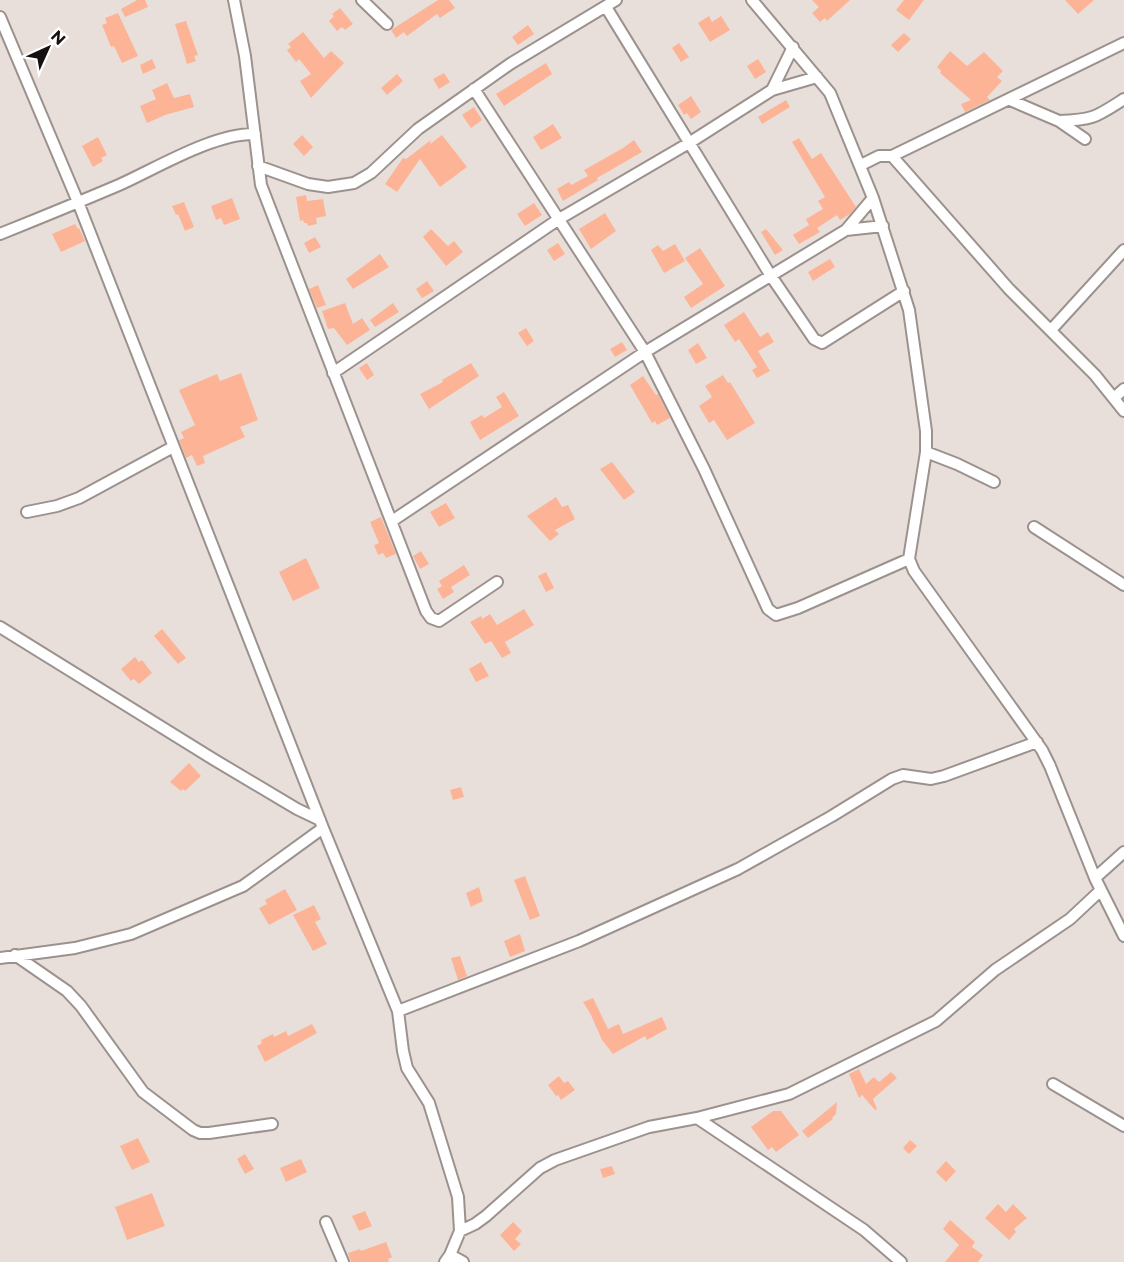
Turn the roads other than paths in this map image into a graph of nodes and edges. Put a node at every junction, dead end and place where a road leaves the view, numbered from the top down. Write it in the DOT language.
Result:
graph roads {
  1 [pos="234,0"];
  2 [pos="362,0"];
  3 [pos="616,0"];
  4 [pos="753,0"];
  5 [pos="606,7"];
  6 [pos="0,17"];
  7 [pos="387,24"];
  8 [pos="1124,43"];
  9 [pos="793,47"];
  10 [pos="817,78"];
  11 [pos="474,89"];
  12 [pos="772,90"];
  13 [pos="1124,99"];
  14 [pos="1010,100"];
  15 [pos="1059,121"];
  16 [pos="255,134"];
  17 [pos="1085,139"];
  18 [pos="689,143"];
  19 [pos="892,156"];
  20 [pos="861,165"];
  21 [pos="258,166"];
  22 [pos="873,198"];
  23 [pos="78,202"];
  24 [pos="559,219"];
  25 [pos="883,226"];
  26 [pos="846,230"];
  27 [pos="0,234"];
  28 [pos="1124,250"];
  29 [pos="771,276"];
  30 [pos="904,291"];
  31 [pos="1051,330"];
  32 [pos="645,352"];
  33 [pos="333,373"];
  34 [pos="1124,389"];
  35 [pos="1114,398"];
  36 [pos="1124,411"];
  37 [pos="173,447"];
  38 [pos="926,452"];
  39 [pos="994,482"];
  40 [pos="27,512"];
  41 [pos="392,522"];
  42 [pos="1034,527"];
  43 [pos="909,559"];
  44 [pos="497,582"];
  45 [pos="1124,585"];
  46 [pos="0,627"];
  47 [pos="1037,742"];
  48 [pos="321,824"];
  49 [pos="1124,852"];
  50 [pos="1095,878"];
  51 [pos="1101,890"];
  52 [pos="1124,936"];
  53 [pos="15,955"];
  54 [pos="0,958"];
  55 [pos="398,1011"];
  56 [pos="1053,1084"];
  57 [pos="698,1118"];
  58 [pos="272,1124"];
  59 [pos="1124,1126"];
  60 [pos="326,1222"];
  61 [pos="460,1232"];
  62 [pos="448,1259"];
  63 [pos="343,1262"];
  64 [pos="463,1262"];
  65 [pos="901,1262"];
  1 -- 16 [label="street"];
  2 -- 7 [label="street"];
  3 -- 5 [label="street"];
  4 -- 9 [label="street"];
  5 -- 11 [label="street"];
  5 -- 18 [label="street"];
  6 -- 23 [label="street"];
  8 -- 14 [label="street"];
  9 -- 10 [label="street"];
  9 -- 12 [label="street"];
  10 -- 12 [label="street"];
  10 -- 20 [label="street"];
  11 -- 21 [label="street"];
  11 -- 24 [label="street"];
  12 -- 18 [label="street"];
  13 -- 15 [label="street"];
  14 -- 15 [label="street"];
  14 -- 19 [label="street"];
  15 -- 17 [label="street"];
  16 -- 21 [label="street"];
  16 -- 23 [label="street"];
  18 -- 24 [label="street"];
  18 -- 29 [label="street"];
  19 -- 20 [label="street"];
  19 -- 31 [label="street"];
  20 -- 22 [label="street"];
  21 -- 33 [label="street"];
  22 -- 25 [label="street"];
  22 -- 26 [label="street"];
  23 -- 27 [label="street"];
  23 -- 37 [label="street"];
  24 -- 32 [label="street"];
  24 -- 33 [label="street"];
  25 -- 26 [label="street"];
  25 -- 30 [label="street"];
  26 -- 29 [label="street"];
  28 -- 31 [label="street"];
  29 -- 30 [label="street"];
  29 -- 32 [label="street"];
  30 -- 38 [label="street"];
  31 -- 35 [label="street"];
  32 -- 41 [label="street"];
  32 -- 43 [label="street"];
  33 -- 41 [label="street"];
  34 -- 35 [label="street"];
  35 -- 36 [label="street"];
  37 -- 40 [label="street"];
  37 -- 48 [label="street"];
  38 -- 39 [label="street"];
  38 -- 43 [label="street"];
  41 -- 44 [label="street"];
  42 -- 45 [label="street"];
  43 -- 47 [label="street"];
  46 -- 48 [label="street"];
  47 -- 50 [label="street"];
  47 -- 55 [label="street"];
  48 -- 53 [label="street"];
  48 -- 55 [label="street"];
  49 -- 50 [label="street"];
  50 -- 51 [label="street"];
  51 -- 52 [label="street"];
  51 -- 57 [label="street"];
  53 -- 54 [label="street"];
  53 -- 58 [label="street"];
  55 -- 61 [label="street"];
  56 -- 59 [label="street"];
  57 -- 61 [label="street"];
  57 -- 65 [label="street"];
  60 -- 63 [label="street"];
  61 -- 62 [label="street"];
  62 -- 64 [label="street"];
}
